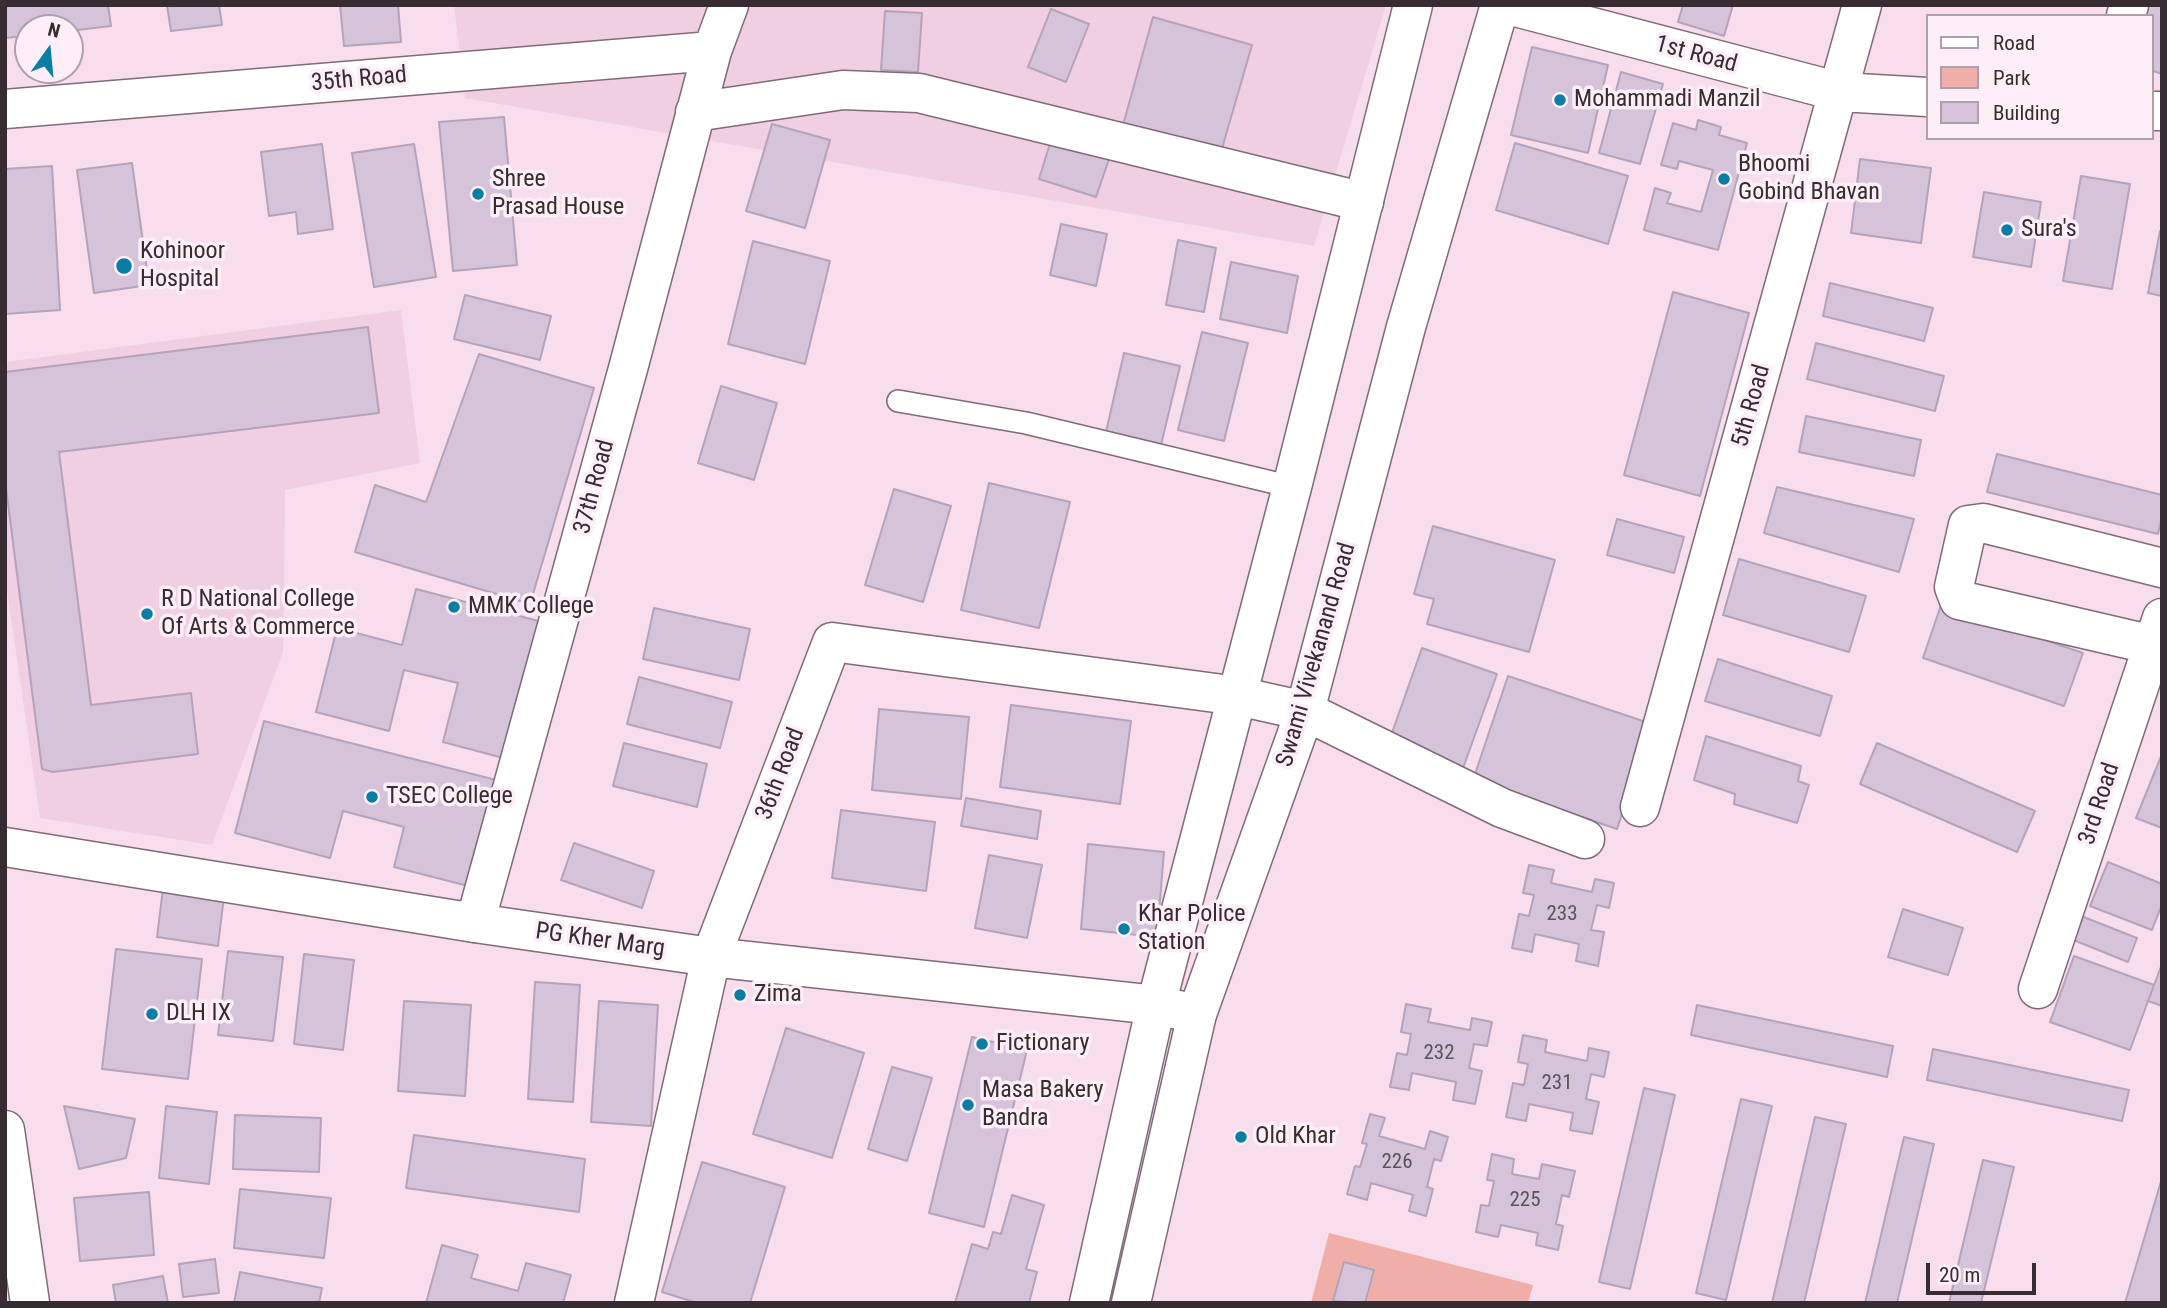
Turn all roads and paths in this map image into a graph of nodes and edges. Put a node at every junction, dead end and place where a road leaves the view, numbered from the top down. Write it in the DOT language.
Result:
graph roads {
  1 [pos="729,5"];
  2 [pos="1413,5"];
  3 [pos="1500,5"];
  4 [pos="1508,5"];
  5 [pos="1863,5"];
  6 [pos="712,51"];
  7 [pos="1839,92"];
  8 [pos="1926,97"];
  9 [pos="5,109"];
  10 [pos="695,113"];
  11 [pos="1364,202"];
  12 [pos="898,401"];
  13 [pos="1292,487"];
  14 [pos="2162,568"];
  15 [pos="2157,632"];
  16 [pos="1238,696"];
  17 [pos="1305,711"];
  18 [pos="1640,807"];
  19 [pos="1585,839"];
  20 [pos="5,847"];
  21 [pos="475,923"];
  22 [pos="711,957"];
  23 [pos="2038,989"];
  24 [pos="1156,1005"];
  25 [pos="1197,1014"];
  26 [pos="5,1130"];
  27 [pos="30,1303"];
  28 [pos="634,1303"];
  29 [pos="1089,1303"];
  30 [pos="1131,1303"];
  1 -- 6 [label="street, 37th Road"];
  2 -- 11 [label="street"];
  3 -- 17 [label="street, Swami Vivekanand Road"];
  4 -- 7 [label="street, 1st Road"];
  5 -- 7 [label="street, 5th Road"];
  6 -- 9 [label="street, 35th Road"];
  6 -- 10 [label="street, 37th Road"];
  7 -- 8 [label="street, 1st Road"];
  7 -- 18 [label="street, 5th Road"];
  10 -- 11 [label="street"];
  10 -- 21 [label="street, 37th Road"];
  11 -- 13 [label="street"];
  12 -- 13 [label="lane"];
  13 -- 16 [label="street"];
  14 -- 15 [label="street"];
  15 -- 23 [label="street, 3rd Road"];
  16 -- 17 [label="street"];
  16 -- 22 [label="street, 36th Road"];
  16 -- 24 [label="street"];
  17 -- 19 [label="street"];
  17 -- 25 [label="street, Swami Vivekanand Road"];
  20 -- 21 [label="street, PG Kher Marg"];
  21 -- 22 [label="street, PG Kher Marg"];
  22 -- 24 [label="street, PG Kher Marg"];
  22 -- 28 [label="street, 36th Road"];
  24 -- 25 [label="street, PG Kher Marg"];
  24 -- 29 [label="street"];
  25 -- 30 [label="street, Swami Vivekanand Road"];
  26 -- 27 [label="street"];
}
